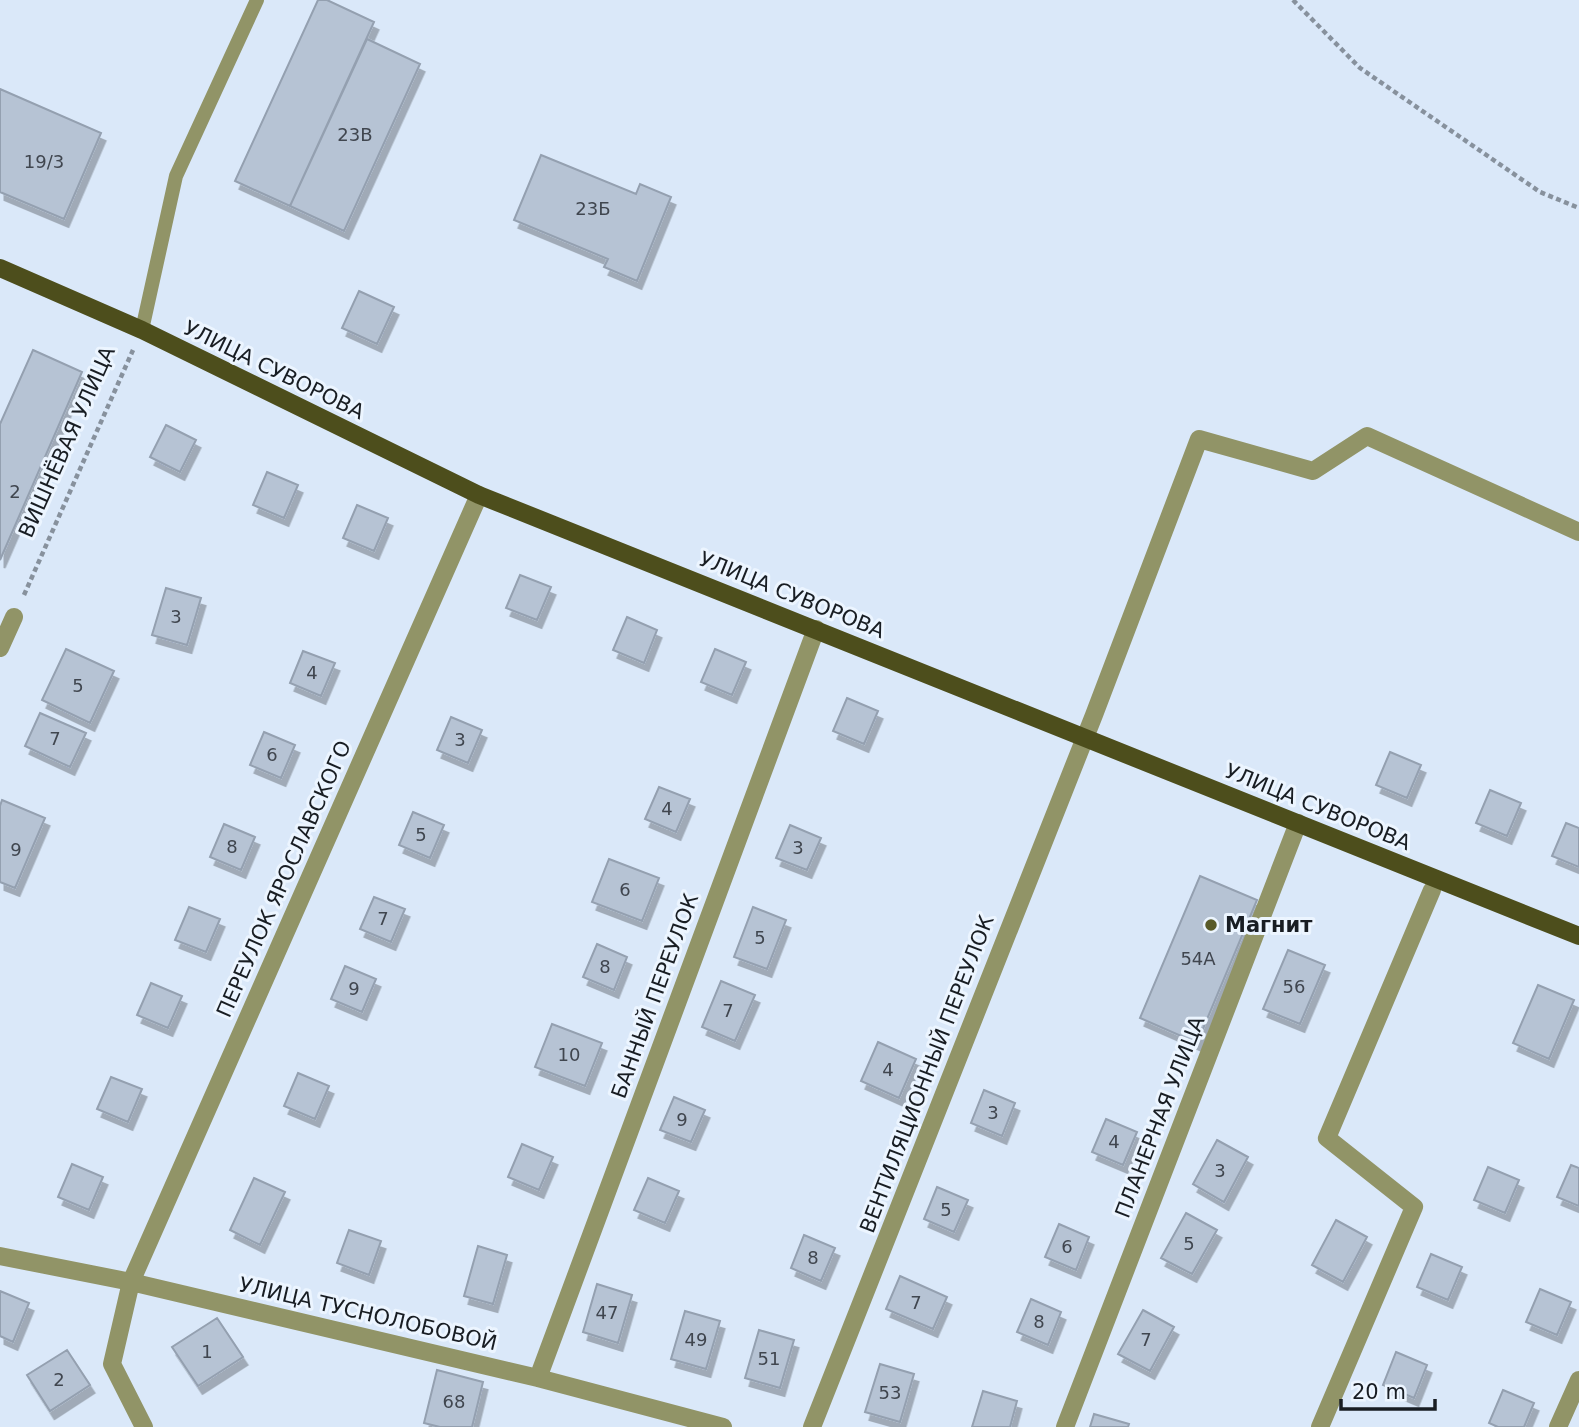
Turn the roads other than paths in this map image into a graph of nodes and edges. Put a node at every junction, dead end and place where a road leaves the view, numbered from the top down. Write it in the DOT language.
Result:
graph roads {
  1 [pos="257,0"];
  2 [pos="0,268"];
  3 [pos="142,330"];
  4 [pos="479,495"];
  5 [pos="1579,532"];
  6 [pos="14,617"];
  7 [pos="816,629"];
  8 [pos="0,648"];
  9 [pos="1084,737"];
  10 [pos="1298,823"];
  11 [pos="1432,890"];
  12 [pos="1579,936"];
  13 [pos="0,1256"];
  14 [pos="131,1282"];
  15 [pos="538,1378"];
  16 [pos="1579,1380"];
  17 [pos="682,1422"];
  18 [pos="144,1427"];
  19 [pos="723,1427"];
  20 [pos="812,1427"];
  21 [pos="1065,1427"];
  22 [pos="1320,1427"];
  23 [pos="1558,1427"];
  1 -- 3 [label="lane"];
  2 -- 3 [label="main road, УЛИЦА СУВОРОВА"];
  3 -- 4 [label="main road, УЛИЦА СУВОРОВА"];
  4 -- 7 [label="main road, УЛИЦА СУВОРОВА"];
  4 -- 14 [label="street, ПЕРЕУЛОК ЯРОСЛАВСКОГО"];
  5 -- 9 [label="street, ВЕНТИЛЯЦИОННЫЙ ПЕРЕУЛОК"];
  6 -- 8 [label="street"];
  7 -- 9 [label="main road, УЛИЦА СУВОРОВА"];
  7 -- 15 [label="street, БАННЫЙ ПЕРЕУЛОК"];
  9 -- 10 [label="main road, УЛИЦА СУВОРОВА"];
  9 -- 20 [label="street, ВЕНТИЛЯЦИОННЫЙ ПЕРЕУЛОК"];
  10 -- 12 [label="main road, УЛИЦА СУВОРОВА"];
  10 -- 21 [label="street, ПЛАНЕРНАЯ УЛИЦА"];
  11 -- 22 [label="street"];
  13 -- 14 [label="street, УЛИЦА ТУСНОЛОБОВОЙ"];
  14 -- 15 [label="street, УЛИЦА ТУСНОЛОБОВОЙ"];
  14 -- 18 [label="street, ПЕРЕУЛОК ЯРОСЛАВСКОГО"];
  15 -- 17 [label="street, УЛИЦА ТУСНОЛОБОВОЙ"];
  16 -- 23 [label="street"];
  17 -- 19 [label="street, УЛИЦА ТУСНОЛОБОВОЙ"];
}
